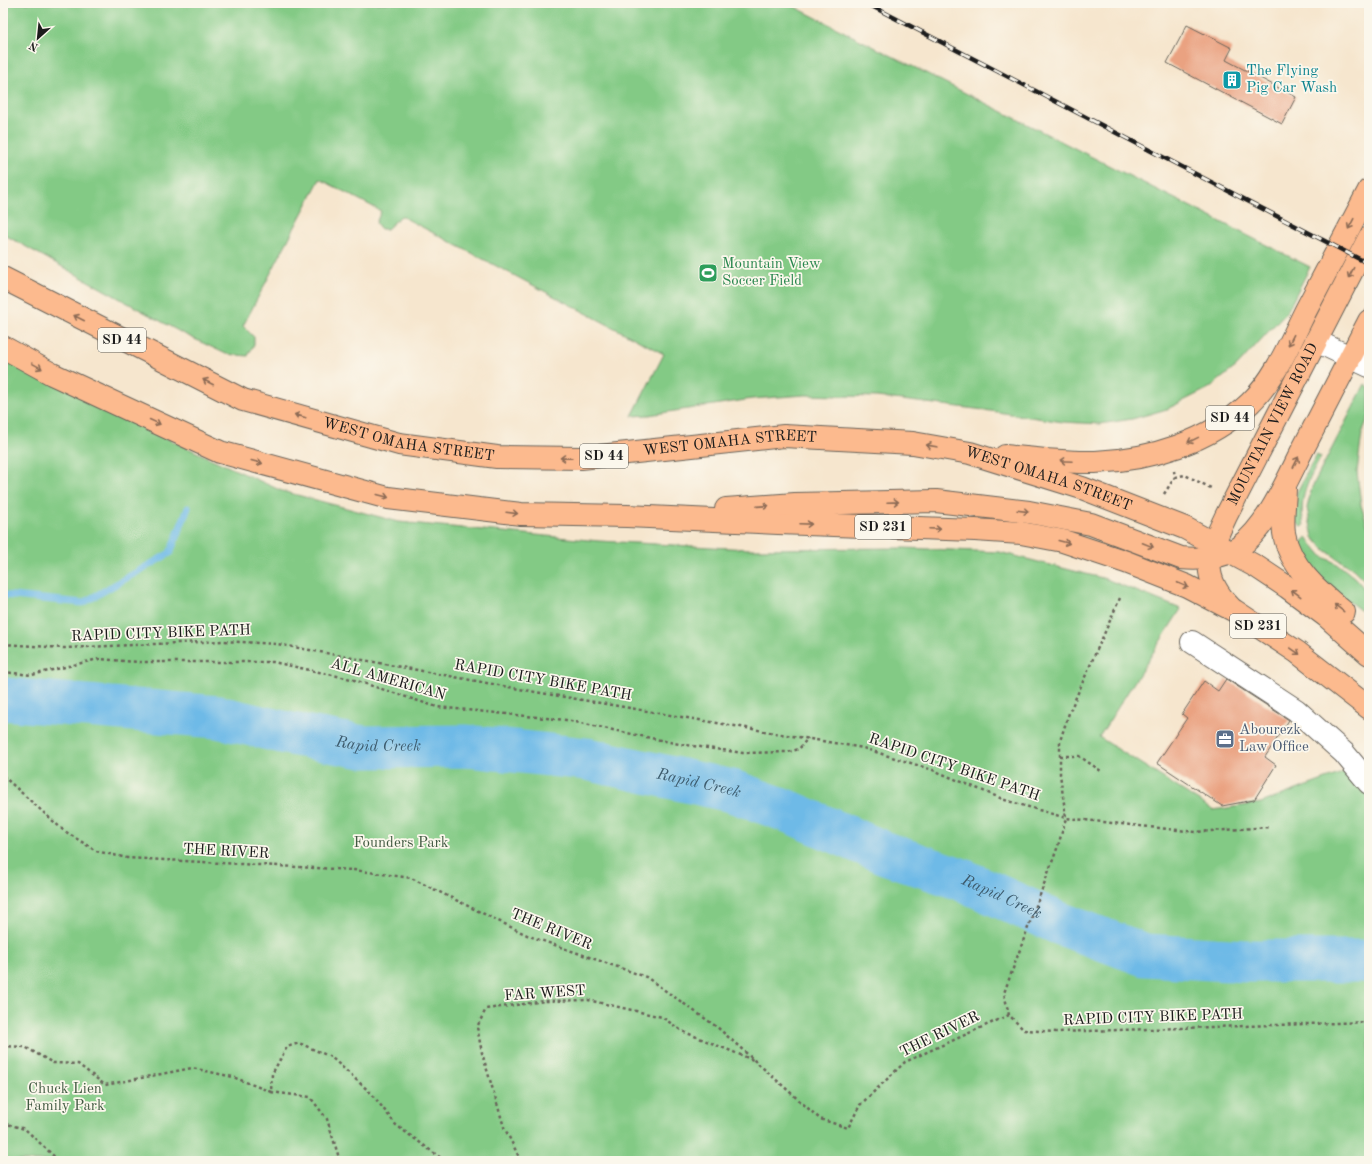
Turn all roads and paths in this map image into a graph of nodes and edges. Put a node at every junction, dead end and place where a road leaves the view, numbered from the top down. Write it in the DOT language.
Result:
graph roads {
  1 [pos="1369,190"];
  2 [pos="1369,238"];
  3 [pos="3,278"];
  4 [pos="1369,321"];
  5 [pos="1316,341"];
  6 [pos="3,347"];
  7 [pos="1360,361"];
  8 [pos="970,453"];
  9 [pos="1174,470"];
  10 [pos="1175,477"];
  11 [pos="1285,483"];
  12 [pos="1213,489"];
  13 [pos="1164,494"];
  14 [pos="627,516"];
  15 [pos="1218,550"];
  16 [pos="1120,598"];
  17 [pos="1235,611"];
  18 [pos="1369,633"];
  19 [pos="1192,642"];
  20 [pos="3,644"];
  21 [pos="1369,654"];
  22 [pos="3,672"];
  23 [pos="1369,708"];
  24 [pos="808,737"];
  25 [pos="1060,756"];
  26 [pos="1101,771"];
  27 [pos="3,776"];
  28 [pos="1369,783"];
  29 [pos="1066,818"];
  30 [pos="1270,827"];
  31 [pos="1009,1015"];
  32 [pos="1369,1022"];
  33 [pos="3,1046"];
  34 [pos="756,1060"];
  35 [pos="271,1092"];
  36 [pos="3,1122"];
  37 [pos="59,1161"];
  38 [pos="340,1161"];
  39 [pos="445,1161"];
  40 [pos="521,1161"];
  1 -- 8 [label="main road, SD 44, one-way"];
  2 -- 5 [label="main road, MOUNTAIN VIEW ROAD / SD 44, one-way"];
  8 -- 3 [label="main road, WEST OMAHA STREET / SD 44, one-way"];
  4 -- 7 [label="main road"];
  5 -- 7 [label="lane"];
  5 -- 15 [label="main road, MOUNTAIN VIEW ROAD / SD 44"];
  6 -- 14 [label="main road, one-way"];
  11 -- 7 [label="main road, one-way"];
  8 -- 15 [label="main road, WEST OMAHA STREET / SD 231"];
  9 -- 10 [label="path"];
  10 -- 12 [label="path"];
  10 -- 13 [label="path"];
  11 -- 15 [label="main road"];
  18 -- 11 [label="main road, one-way"];
  14 -- 15 [label="main road, one-way"];
  14 -- 17 [label="main road, SD 231, one-way"];
  15 -- 17 [label="main road"];
  21 -- 15 [label="main road, WEST OMAHA STREET / SD 231, one-way"];
  16 -- 25 [label="path"];
  17 -- 23 [label="main road, SD 231, one-way"];
  19 -- 28 [label="lane"];
  20 -- 24 [label="path, RAPID CITY BIKE PATH"];
  22 -- 24 [label="path, ALL AMERICAN"];
  24 -- 29 [label="path, RAPID CITY BIKE PATH"];
  25 -- 26 [label="path"];
  25 -- 29 [label="path"];
  27 -- 34 [label="path, THE RIVER"];
  29 -- 30 [label="path, RAPID CITY BIKE PATH"];
  29 -- 31 [label="path"];
  31 -- 32 [label="path, RAPID CITY BIKE PATH"];
  31 -- 34 [label="path, THE RIVER"];
  33 -- 35 [label="path"];
  34 -- 40 [label="path, FAR WEST"];
  35 -- 38 [label="path"];
  35 -- 39 [label="path"];
  36 -- 37 [label="path"];
}
